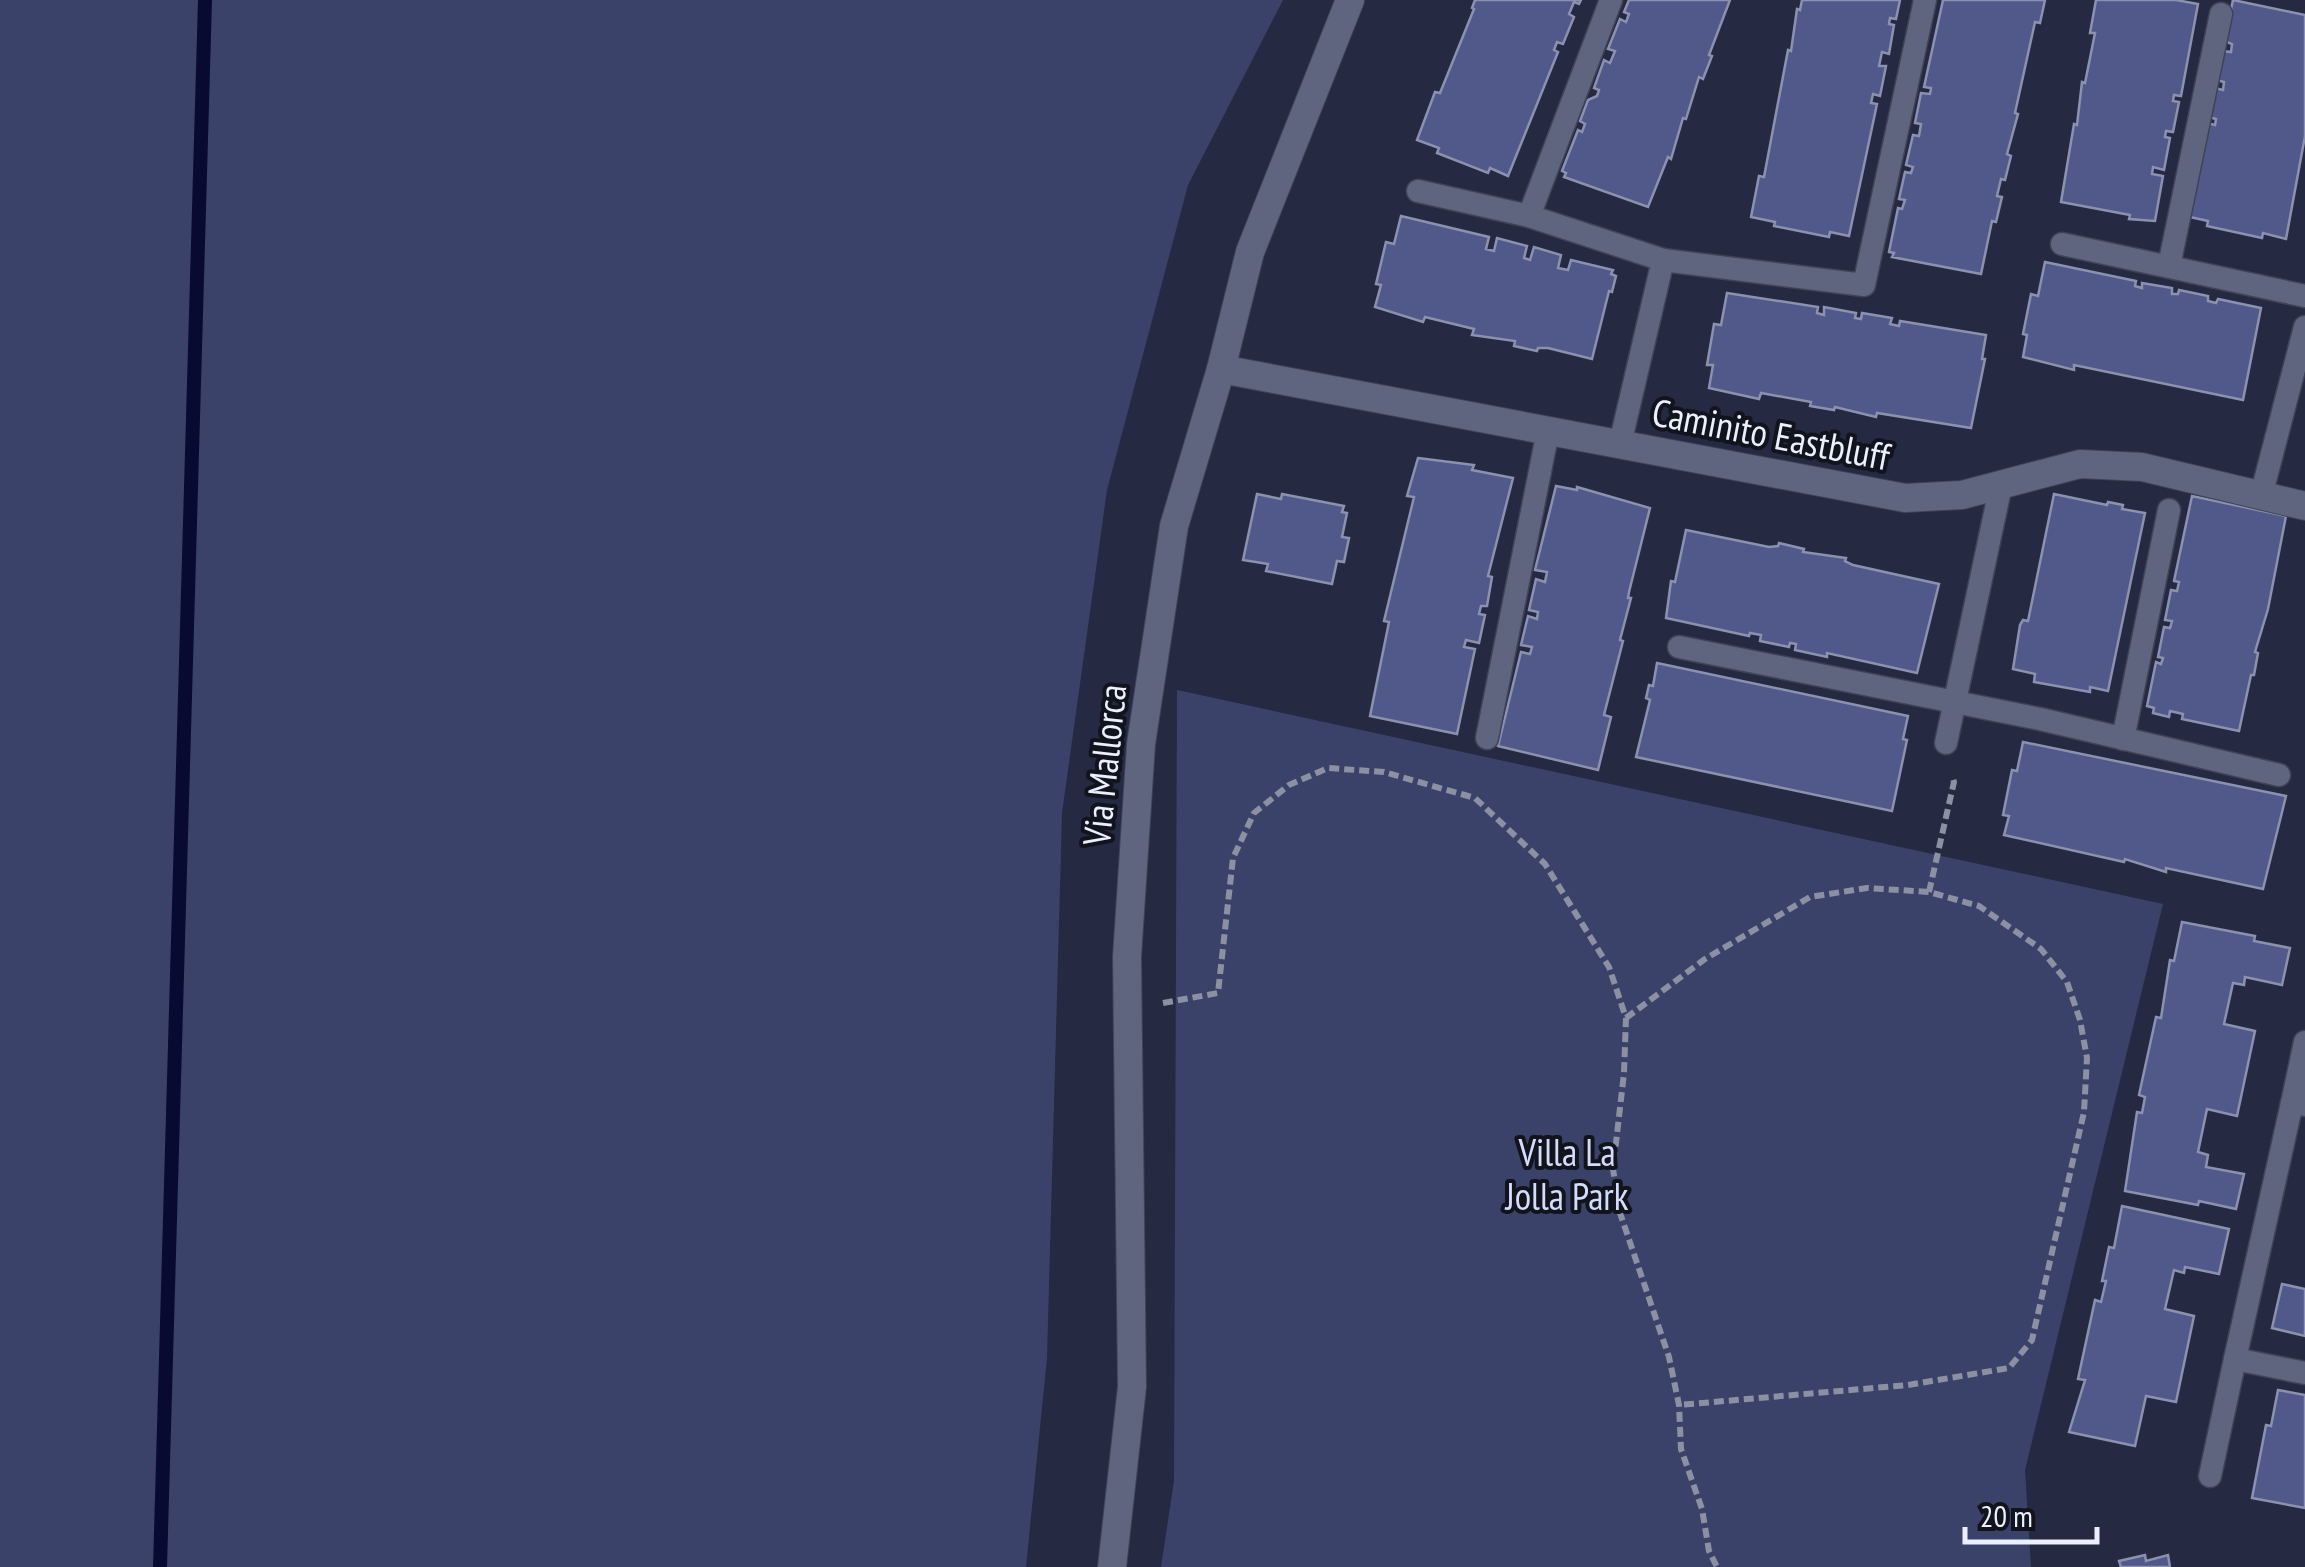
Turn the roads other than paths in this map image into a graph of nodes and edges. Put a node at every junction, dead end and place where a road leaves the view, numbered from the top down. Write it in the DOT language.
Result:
graph roads {
  1 [pos="1350,0"];
  2 [pos="1611,0"];
  3 [pos="1925,0"];
  4 [pos="2221,14"];
  5 [pos="1418,191"];
  6 [pos="1528,216"];
  7 [pos="2062,244"];
  8 [pos="1664,260"];
  9 [pos="2170,266"];
  10 [pos="2305,296"];
  11 [pos="2305,327"];
  12 [pos="1221,369"];
  13 [pos="1548,430"];
  14 [pos="1620,444"];
  15 [pos="2001,485"];
  16 [pos="2261,496"];
  17 [pos="2305,506"];
  18 [pos="2169,510"];
  19 [pos="1679,647"];
  20 [pos="1954,703"];
  21 [pos="1487,738"];
  22 [pos="2123,739"];
  23 [pos="1946,743"];
  24 [pos="2280,775"];
  25 [pos="2305,1042"];
  26 [pos="2298,1104"];
  27 [pos="2235,1359"];
  28 [pos="2305,1373"];
  29 [pos="2210,1476"];
  30 [pos="1112,1567"];
  1 -- 12 [label="street, Via Mallorca"];
  2 -- 6 [label="lane"];
  3 -- 8 [label="lane"];
  4 -- 9 [label="lane"];
  5 -- 6 [label="lane"];
  6 -- 8 [label="lane"];
  7 -- 9 [label="lane"];
  8 -- 14 [label="lane"];
  9 -- 10 [label="lane"];
  11 -- 16 [label="lane"];
  12 -- 13 [label="street, Caminito Eastbluff"];
  12 -- 30 [label="street, Via Mallorca"];
  13 -- 14 [label="street, Caminito Eastbluff"];
  13 -- 21 [label="lane"];
  14 -- 15 [label="street, Caminito Eastbluff"];
  15 -- 16 [label="street, Caminito Eastbluff"];
  15 -- 20 [label="lane"];
  16 -- 17 [label="street, Caminito Eastbluff"];
  18 -- 22 [label="lane"];
  19 -- 20 [label="lane"];
  20 -- 22 [label="lane"];
  20 -- 23 [label="lane"];
  22 -- 24 [label="lane"];
  25 -- 26 [label="lane"];
  26 -- 27 [label="lane"];
  27 -- 28 [label="lane"];
  27 -- 29 [label="lane"];
}
